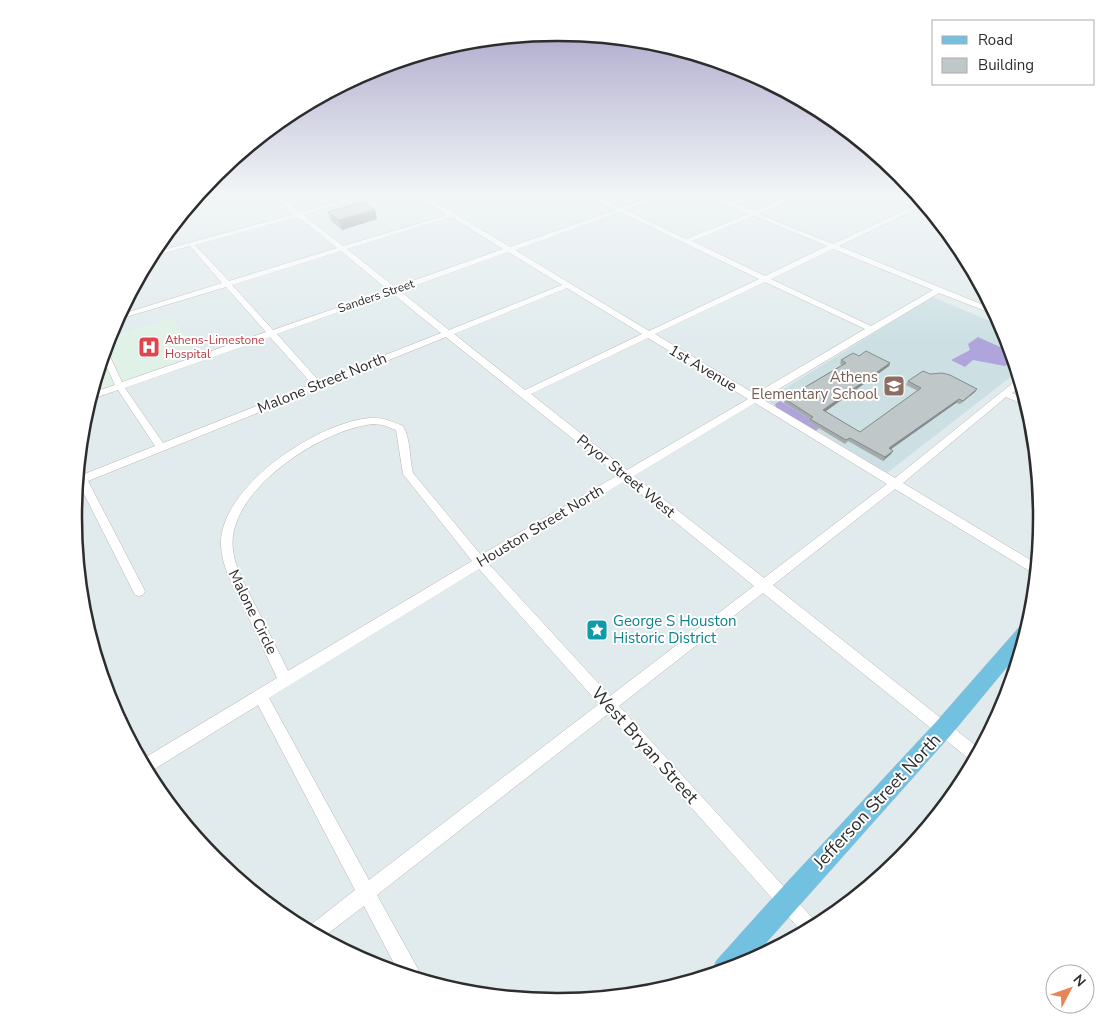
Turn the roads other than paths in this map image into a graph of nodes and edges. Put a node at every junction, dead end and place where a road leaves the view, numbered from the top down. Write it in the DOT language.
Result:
graph roads {
  1 [pos="190,244"];
  2 [pos="191,244"];
  3 [pos="336,244"];
  4 [pos="357,244"];
  5 [pos="500,244"];
  6 [pos="526,244"];
  7 [pos="691,244"];
  8 [pos="829,244"];
  9 [pos="837,244"];
  10 [pos="833,246"];
  11 [pos="342,249"];
  12 [pos="166,250"];
  13 [pos="509,250"];
  14 [pos="765,279"];
  15 [pos="227,284"];
  16 [pos="568,285"];
  17 [pos="393,290"];
  18 [pos="938,290"];
  19 [pos="985,309"];
  20 [pos="127,315"];
  21 [pos="871,329"];
  22 [pos="271,333"];
  23 [pos="447,333"];
  24 [pos="648,334"];
  25 [pos="108,361"];
  26 [pos="318,385"];
  27 [pos="1014,385"];
  28 [pos="120,387"];
  29 [pos="1005,393"];
  30 [pos="98,394"];
  31 [pos="523,394"];
  32 [pos="755,399"];
  33 [pos="1018,399"];
  34 [pos="161,447"];
  35 [pos="626,476"];
  36 [pos="84,478"];
  37 [pos="895,484"];
  38 [pos="83,487"];
  39 [pos="480,562"];
  40 [pos="1030,566"];
  41 [pos="763,585"];
  42 [pos="139,591"];
  43 [pos="1016,643"];
  44 [pos="286,681"];
  45 [pos="261,697"];
  46 [pos="610,706"];
  47 [pos="943,729"];
  48 [pos="972,752"];
  49 [pos="150,763"];
  50 [pos="365,892"];
  51 [pos="786,900"];
  52 [pos="806,922"];
  53 [pos="319,929"];
  54 [pos="735,959"];
  55 [pos="407,969"];
  1 -- 12 [label="street"];
  2 -- 15 [label="street"];
  3 -- 11 [label="street, Pryor Street West"];
  4 -- 11 [label="street"];
  5 -- 13 [label="street, 1st Avenue"];
  6 -- 13 [label="street, Sanders Street"];
  7 -- 14 [label="street"];
  8 -- 10 [label="street"];
  9 -- 10 [label="street"];
  10 -- 14 [label="street"];
  10 -- 18 [label="street"];
  11 -- 15 [label="street"];
  11 -- 17 [label="street, Pryor Street West"];
  13 -- 16 [label="street, 1st Avenue"];
  13 -- 17 [label="street, Sanders Street"];
  14 -- 21 [label="street"];
  14 -- 24 [label="street"];
  15 -- 20 [label="street"];
  15 -- 22 [label="street"];
  16 -- 23 [label="street, Malone Street North"];
  16 -- 24 [label="street, 1st Avenue"];
  17 -- 22 [label="street, Sanders Street"];
  17 -- 23 [label="street, Pryor Street West"];
  18 -- 19 [label="street"];
  18 -- 21 [label="street, Houston Street North"];
  21 -- 32 [label="street, Houston Street North"];
  22 -- 26 [label="street"];
  22 -- 28 [label="street, Sanders Street"];
  23 -- 26 [label="street, Malone Street North"];
  23 -- 31 [label="street, Pryor Street West"];
  24 -- 31 [label="street"];
  24 -- 32 [label="street, 1st Avenue"];
  25 -- 28 [label="street"];
  26 -- 34 [label="street, Malone Street North"];
  27 -- 29 [label="street"];
  28 -- 30 [label="street, Sanders Street"];
  28 -- 34 [label="street"];
  29 -- 33 [label="street"];
  29 -- 37 [label="street"];
  31 -- 35 [label="street, Pryor Street West"];
  32 -- 35 [label="street, Houston Street North"];
  32 -- 37 [label="street, 1st Avenue"];
  34 -- 36 [label="street, Malone Street North"];
  35 -- 39 [label="street, Houston Street North"];
  35 -- 41 [label="street, Pryor Street West"];
  37 -- 40 [label="street, 1st Avenue"];
  37 -- 41 [label="street"];
  38 -- 42 [label="street"];
  39 -- 44 [label="street, Houston Street North"];
  39 -- 44 [label="street, Malone Circle"];
  39 -- 46 [label="street, West Bryan Street"];
  41 -- 46 [label="street"];
  41 -- 47 [label="street, Pryor Street West"];
  43 -- 47 [label="main road, Jefferson Street North"];
  44 -- 45 [label="street, Houston Street North"];
  45 -- 49 [label="street, Houston Street North"];
  45 -- 50 [label="street"];
  46 -- 50 [label="street"];
  46 -- 51 [label="street, West Bryan Street"];
  47 -- 48 [label="street, Pryor Street West"];
  47 -- 51 [label="main road, Jefferson Street North"];
  50 -- 53 [label="street"];
  50 -- 55 [label="street"];
  51 -- 52 [label="street, West Bryan Street"];
  51 -- 54 [label="main road, Jefferson Street North"];
}
